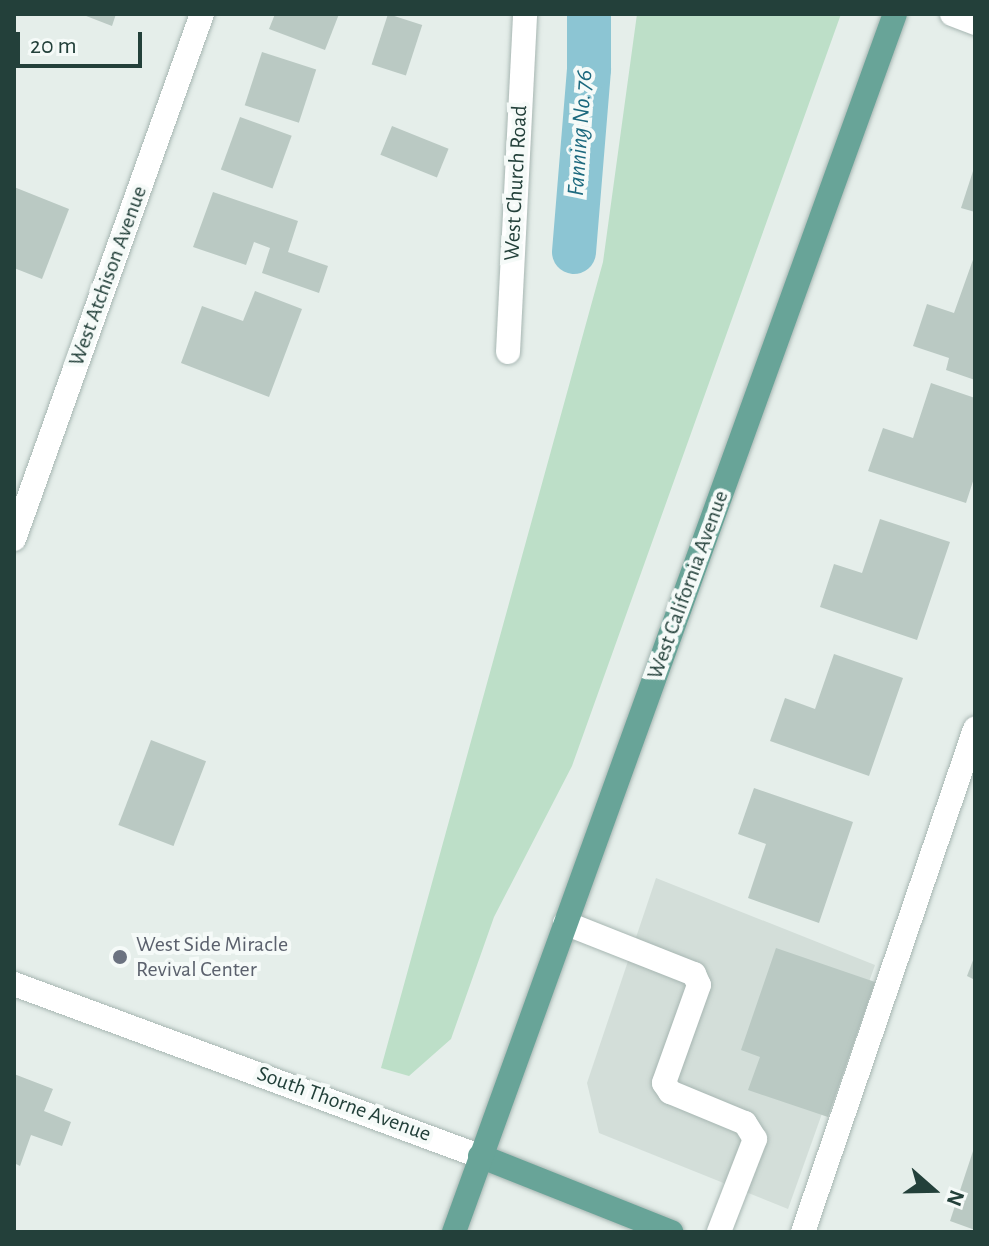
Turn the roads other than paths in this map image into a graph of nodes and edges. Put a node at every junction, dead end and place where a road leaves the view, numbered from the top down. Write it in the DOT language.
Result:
graph roads {
  1 [pos="202,14"];
  2 [pos="525,14"];
  3 [pos="895,14"];
  4 [pos="952,14"];
  5 [pos="975,23"];
  6 [pos="508,352"];
  7 [pos="14,539"];
  8 [pos="975,729"];
  9 [pos="565,923"];
  10 [pos="14,984"];
  11 [pos="480,1156"];
  12 [pos="454,1232"];
  13 [pos="671,1232"];
  14 [pos="719,1232"];
  15 [pos="803,1232"];
  1 -- 7 [label="street, West Atchison Avenue"];
  2 -- 6 [label="street, West Church Road"];
  3 -- 9 [label="main road, West California Avenue"];
  4 -- 5 [label="street"];
  8 -- 15 [label="street"];
  9 -- 11 [label="main road, West California Avenue"];
  9 -- 14 [label="street"];
  10 -- 11 [label="street, South Thorne Avenue"];
  11 -- 12 [label="main road, West California Avenue"];
  11 -- 13 [label="main road, South Thorne Avenue"];
}
